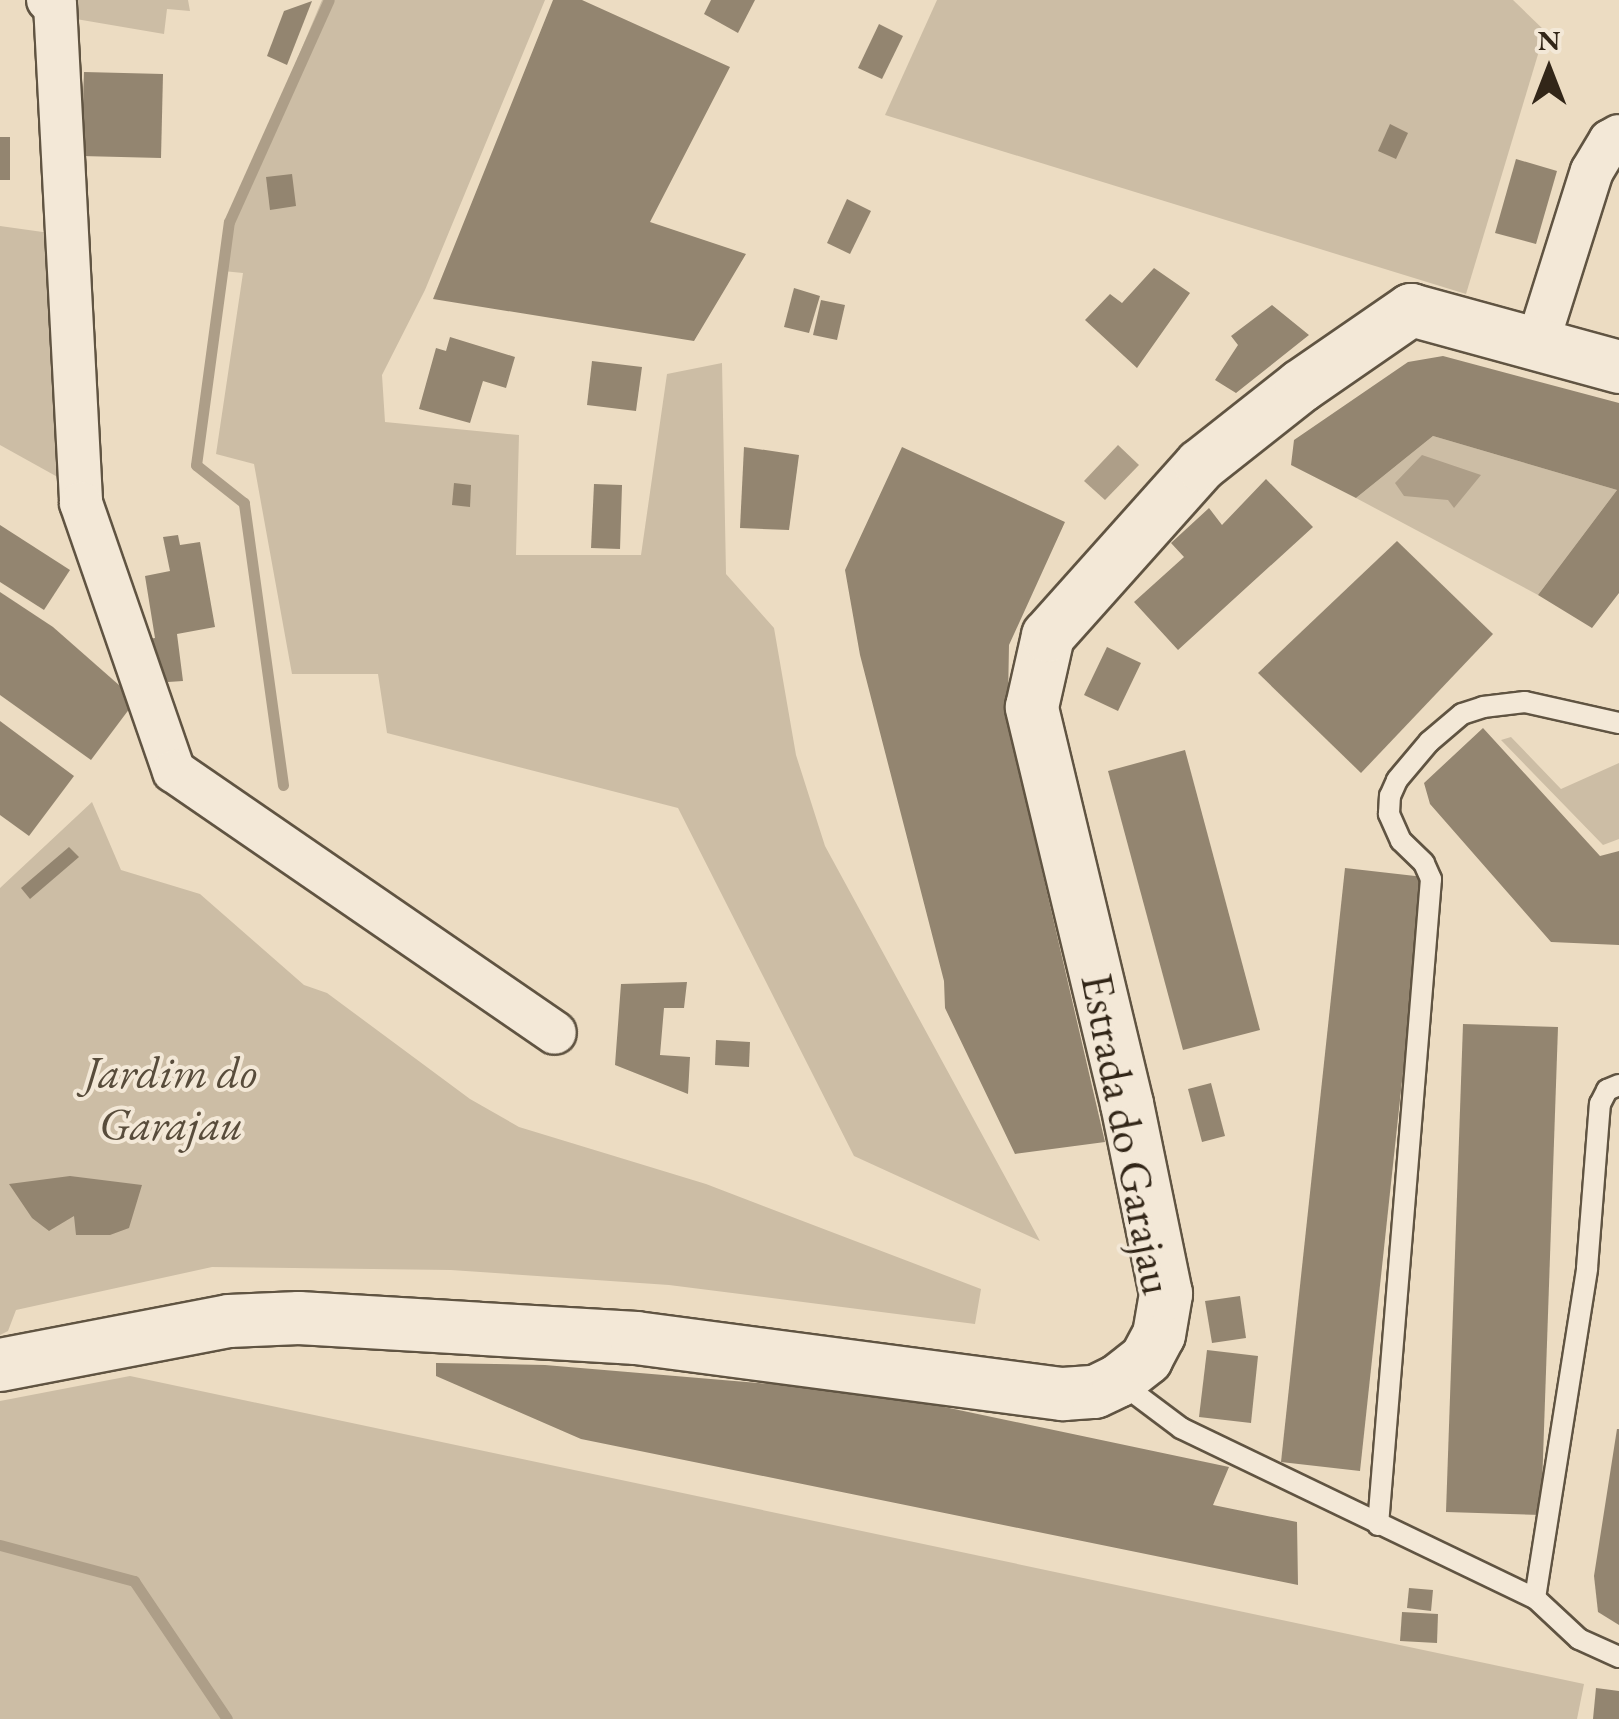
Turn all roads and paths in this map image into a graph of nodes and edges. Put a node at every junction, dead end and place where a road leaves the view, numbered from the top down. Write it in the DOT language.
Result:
graph roads {
  1 [pos="48,0"];
  2 [pos="1619,136"];
  3 [pos="1538,345"];
  4 [pos="1619,367"];
  5 [pos="1619,723"];
  6 [pos="555,1033"];
  7 [pos="1619,1085"];
  8 [pos="0,1364"];
  9 [pos="1118,1380"];
  10 [pos="1378,1526"];
  11 [pos="1535,1598"];
  12 [pos="1619,1656"];
  1 -- 6 [label="street"];
  2 -- 3 [label="street"];
  3 -- 4 [label="street, Estrada do Garajau"];
  3 -- 9 [label="street, Estrada do Garajau"];
  5 -- 10 [label="lane"];
  7 -- 11 [label="lane"];
  8 -- 9 [label="street, Estrada do Garajau"];
  9 -- 10 [label="lane"];
  10 -- 11 [label="lane"];
  11 -- 12 [label="lane"];
}
